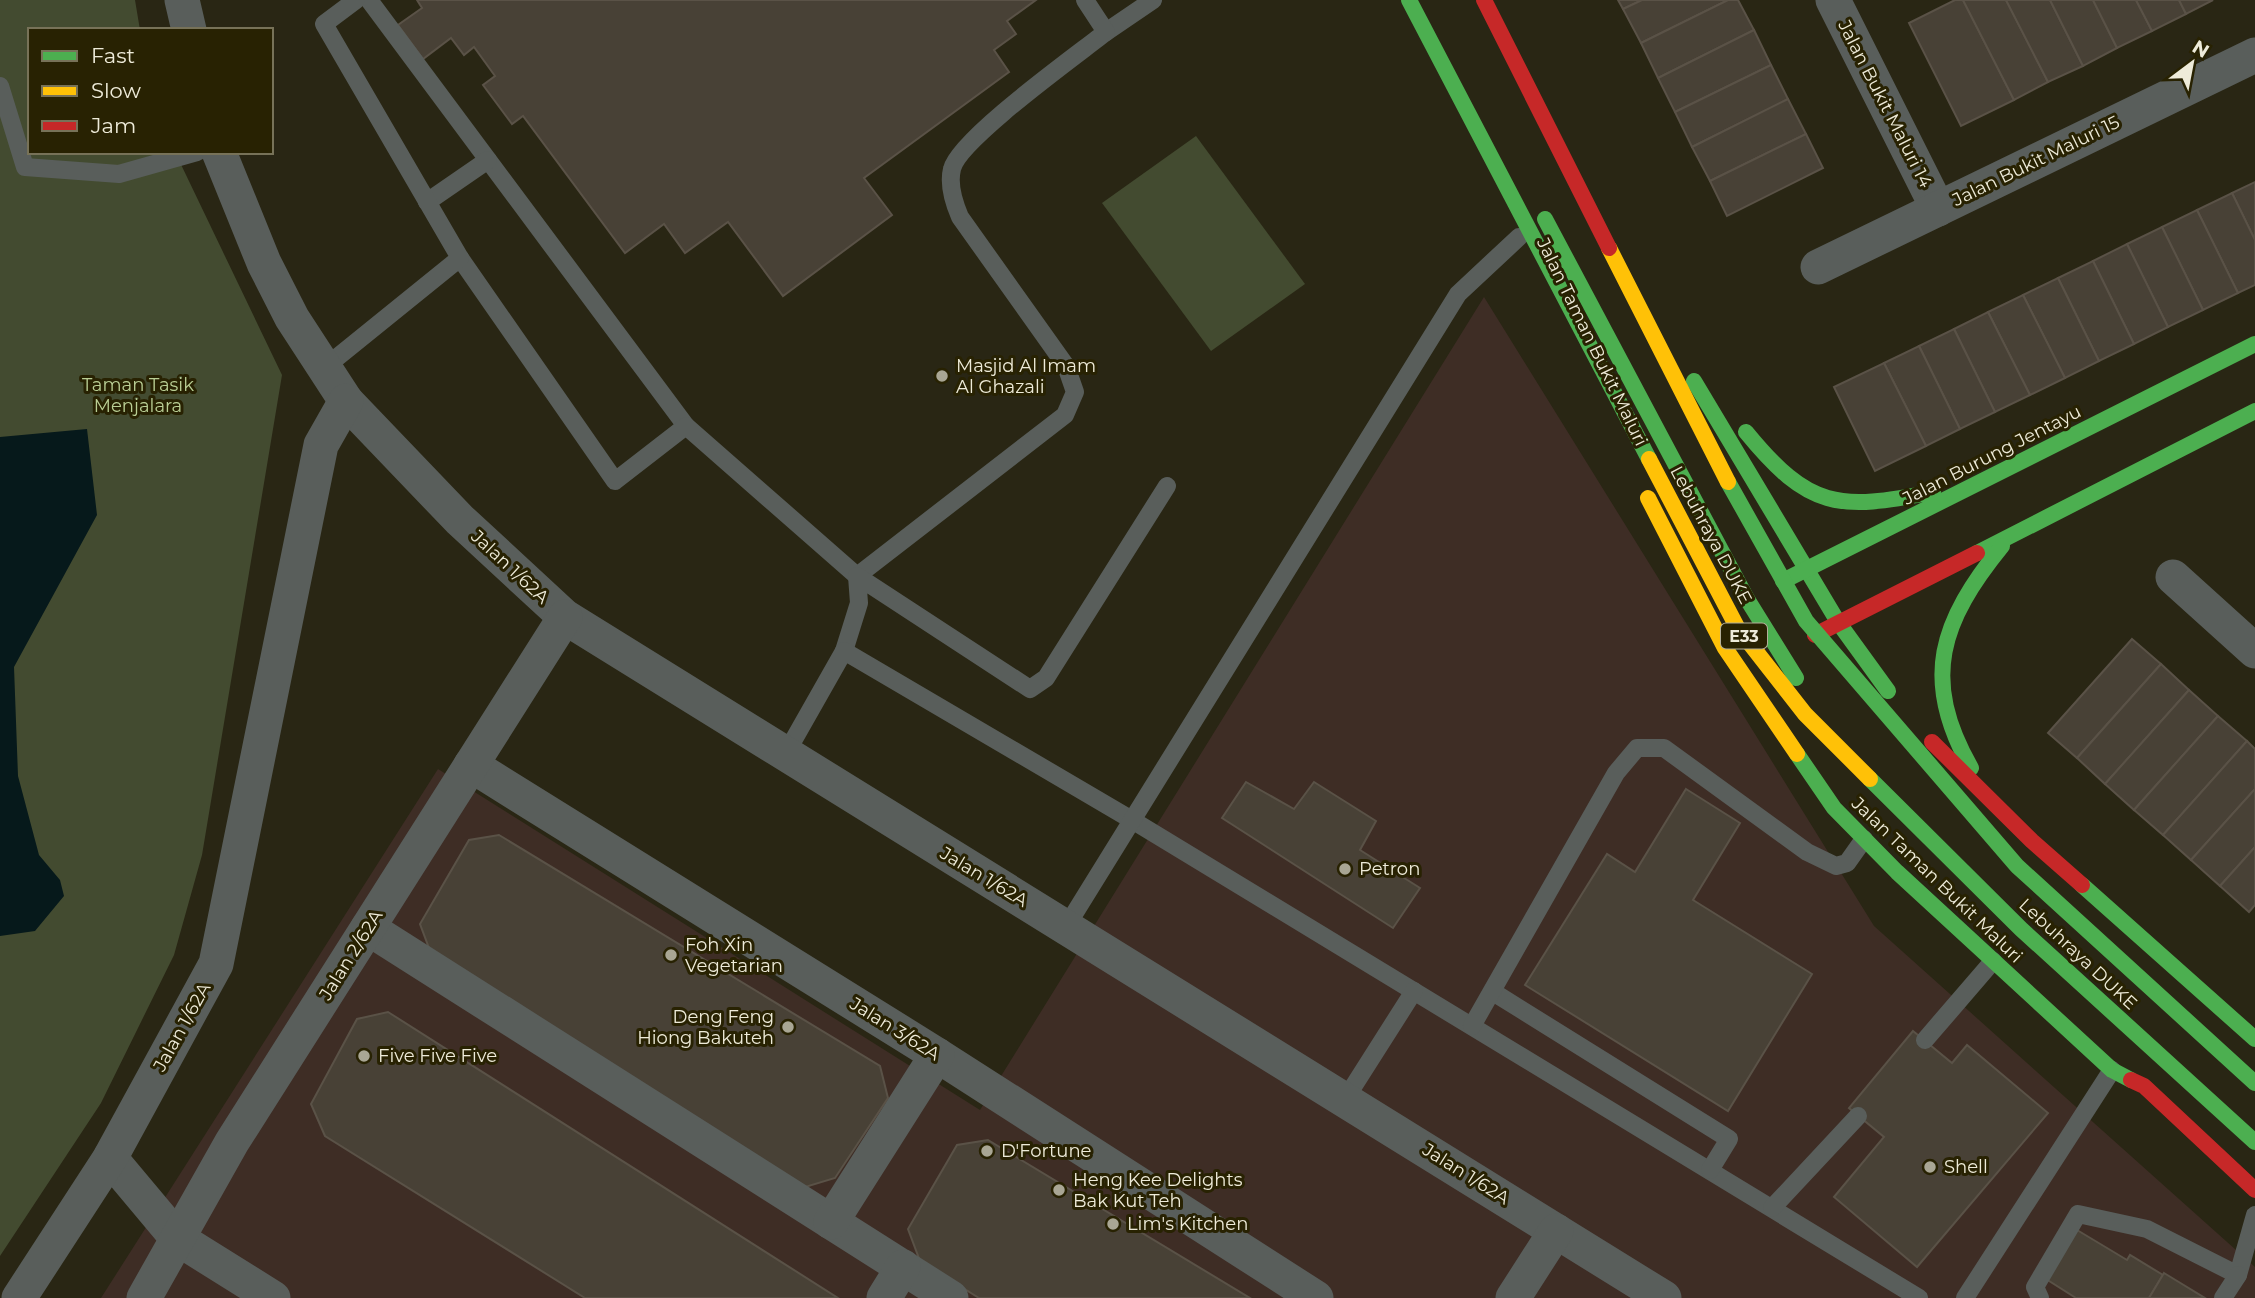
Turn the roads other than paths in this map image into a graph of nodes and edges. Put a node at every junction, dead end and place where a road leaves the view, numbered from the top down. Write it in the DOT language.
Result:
graph roads {
  1 [pos="182,0"];
  2 [pos="356,0"];
  3 [pos="369,0"];
  4 [pos="1085,0"];
  5 [pos="1153,0"];
  6 [pos="1409,0"];
  7 [pos="1420,0"];
  8 [pos="1484,0"];
  9 [pos="1833,0"];
  10 [pos="189,28"];
  11 [pos="1105,32"];
  12 [pos="2255,55"];
  13 [pos="0,86"];
  14 [pos="1557,107"];
  15 [pos="190,154"];
  16 [pos="220,154"];
  17 [pos="488,160"];
  18 [pos="427,202"];
  19 [pos="1539,208"];
  20 [pos="1938,209"];
  21 [pos="1519,237"];
  22 [pos="460,258"];
  23 [pos="1818,267"];
  24 [pos="1667,336"];
  25 [pos="2255,344"];
  26 [pos="324,368"];
  27 [pos="1593,388"];
  28 [pos="346,401"];
  29 [pos="2255,411"];
  30 [pos="686,426"];
  31 [pos="1979,483"];
  32 [pos="1167,486"];
  33 [pos="1643,487"];
  34 [pos="2010,537"];
  35 [pos="1807,569"];
  36 [pos="857,576"];
  37 [pos="2173,578"];
  38 [pos="1759,593"];
  39 [pos="565,617"];
  40 [pos="1838,622"];
  41 [pos="2255,650"];
  42 [pos="844,651"];
  43 [pos="1779,655"];
  44 [pos="785,755"];
  45 [pos="471,765"];
  46 [pos="1132,820"];
  47 [pos="1864,839"];
  48 [pos="2032,841"];
  49 [pos="1066,927"];
  50 [pos="368,928"];
  51 [pos="2011,944"];
  52 [pos="1993,961"];
  53 [pos="1414,990"];
  54 [pos="1493,992"];
  55 [pos="2087,1025"];
  56 [pos="1472,1026"];
  57 [pos="2255,1039"];
  58 [pos="1925,1040"];
  59 [pos="937,1055"];
  60 [pos="2112,1070"];
  61 [pos="2255,1083"];
  62 [pos="2144,1086"];
  63 [pos="1346,1098"];
  64 [pos="1858,1116"];
  65 [pos="2255,1142"];
  66 [pos="110,1158"];
  67 [pos="1710,1170"];
  68 [pos="2255,1190"];
  69 [pos="1772,1208"];
  70 [pos="2255,1215"];
  71 [pos="831,1222"];
  72 [pos="1556,1231"];
  73 [pos="177,1238"];
  74 [pos="903,1267"];
  75 [pos="2238,1275"];
  76 [pos="19,1298"];
  77 [pos="144,1298"];
  78 [pos="273,1298"];
  79 [pos="884,1298"];
  80 [pos="951,1298"];
  81 [pos="1316,1298"];
  82 [pos="1514,1298"];
  83 [pos="1664,1298"];
  84 [pos="1919,1298"];
  85 [pos="1965,1298"];
  86 [pos="2040,1298"];
  87 [pos="2224,1298"];
  1 -- 10 [label="street"];
  2 -- 18 [label="lane"];
  3 -- 17 [label="lane"];
  4 -- 11 [label="lane"];
  5 -- 11 [label="lane"];
  6 -- 65 [label="main road, Lebuhraya DUKE / E33, bridge"];
  7 -- 21 [label="main road, Jalan Taman Bukit Maluri"];
  8 -- 61 [label="main road, Lebuhraya DUKE, bridge"];
  9 -- 20 [label="street, Jalan Bukit Maluri 14"];
  11 -- 36 [label="lane"];
  12 -- 20 [label="street, Jalan Bukit Maluri 15"];
  13 -- 15 [label="lane"];
  14 -- 24 [label="main road"];
  16 -- 26 [label="street, Jalan 1/62A"];
  17 -- 18 [label="lane"];
  17 -- 30 [label="lane"];
  18 -- 22 [label="lane"];
  19 -- 38 [label="main road"];
  20 -- 23 [label="street, Jalan Bukit Maluri 15"];
  21 -- 27 [label="main road, Jalan Taman Bukit Maluri"];
  21 -- 46 [label="lane"];
  22 -- 26 [label="lane"];
  22 -- 30 [label="lane"];
  24 -- 31 [label="main road"];
  24 -- 35 [label="main road"];
  25 -- 31 [label="main road, Jalan Burung Jentayu"];
  26 -- 28 [label="street, Jalan 1/62A"];
  28 -- 39 [label="street, Jalan 1/62A"];
  28 -- 66 [label="street, Jalan 1/62A"];
  29 -- 34 [label="main road"];
  30 -- 36 [label="lane"];
  31 -- 35 [label="main road, Jalan Burung Jentayu"];
  32 -- 36 [label="lane"];
  33 -- 47 [label="main road, Jalan Taman Bukit Maluri"];
  34 -- 40 [label="main road"];
  34 -- 48 [label="main road"];
  35 -- 38 [label="main road, Jalan Burung Jentayu"];
  35 -- 40 [label="main road"];
  36 -- 42 [label="lane"];
  37 -- 41 [label="street"];
  38 -- 43 [label="main road"];
  39 -- 44 [label="street, Jalan 1/62A"];
  39 -- 45 [label="street, Jalan 2/62A"];
  40 -- 43 [label="main road"];
  40 -- 48 [label="main road"];
  42 -- 44 [label="lane"];
  42 -- 46 [label="lane"];
  43 -- 51 [label="main road"];
  44 -- 49 [label="street, Jalan 1/62A"];
  45 -- 50 [label="street, Jalan 2/62A"];
  45 -- 59 [label="street, Jalan 3/62A"];
  46 -- 49 [label="lane"];
  46 -- 53 [label="lane"];
  47 -- 52 [label="main road, Jalan Taman Bukit Maluri"];
  47 -- 54 [label="lane"];
  48 -- 57 [label="main road"];
  49 -- 63 [label="street, Jalan 1/62A"];
  50 -- 71 [label="street"];
  50 -- 73 [label="street, Jalan 2/62A"];
  52 -- 58 [label="lane"];
  52 -- 60 [label="main road, Jalan Taman Bukit Maluri"];
  53 -- 56 [label="lane"];
  53 -- 63 [label="lane"];
  54 -- 56 [label="lane"];
  54 -- 67 [label="lane"];
  55 -- 62 [label="main road"];
  56 -- 67 [label="lane"];
  59 -- 71 [label="street"];
  59 -- 81 [label="street, Jalan 3/62A"];
  60 -- 62 [label="main road, Jalan Taman Bukit Maluri"];
  60 -- 85 [label="lane"];
  62 -- 68 [label="main road, Jalan Taman Bukit Maluri"];
  63 -- 72 [label="street, Jalan 1/62A"];
  64 -- 69 [label="lane"];
  66 -- 73 [label="street"];
  66 -- 76 [label="street, Jalan 1/62A"];
  67 -- 69 [label="lane"];
  69 -- 84 [label="lane"];
  70 -- 75 [label="lane"];
  71 -- 74 [label="street"];
  72 -- 82 [label="street"];
  72 -- 83 [label="street, Jalan 1/62A"];
  73 -- 77 [label="street, Jalan 2/62A"];
  73 -- 78 [label="street"];
  74 -- 79 [label="street"];
  74 -- 80 [label="street"];
  75 -- 86 [label="lane"];
  75 -- 87 [label="lane"];
}
